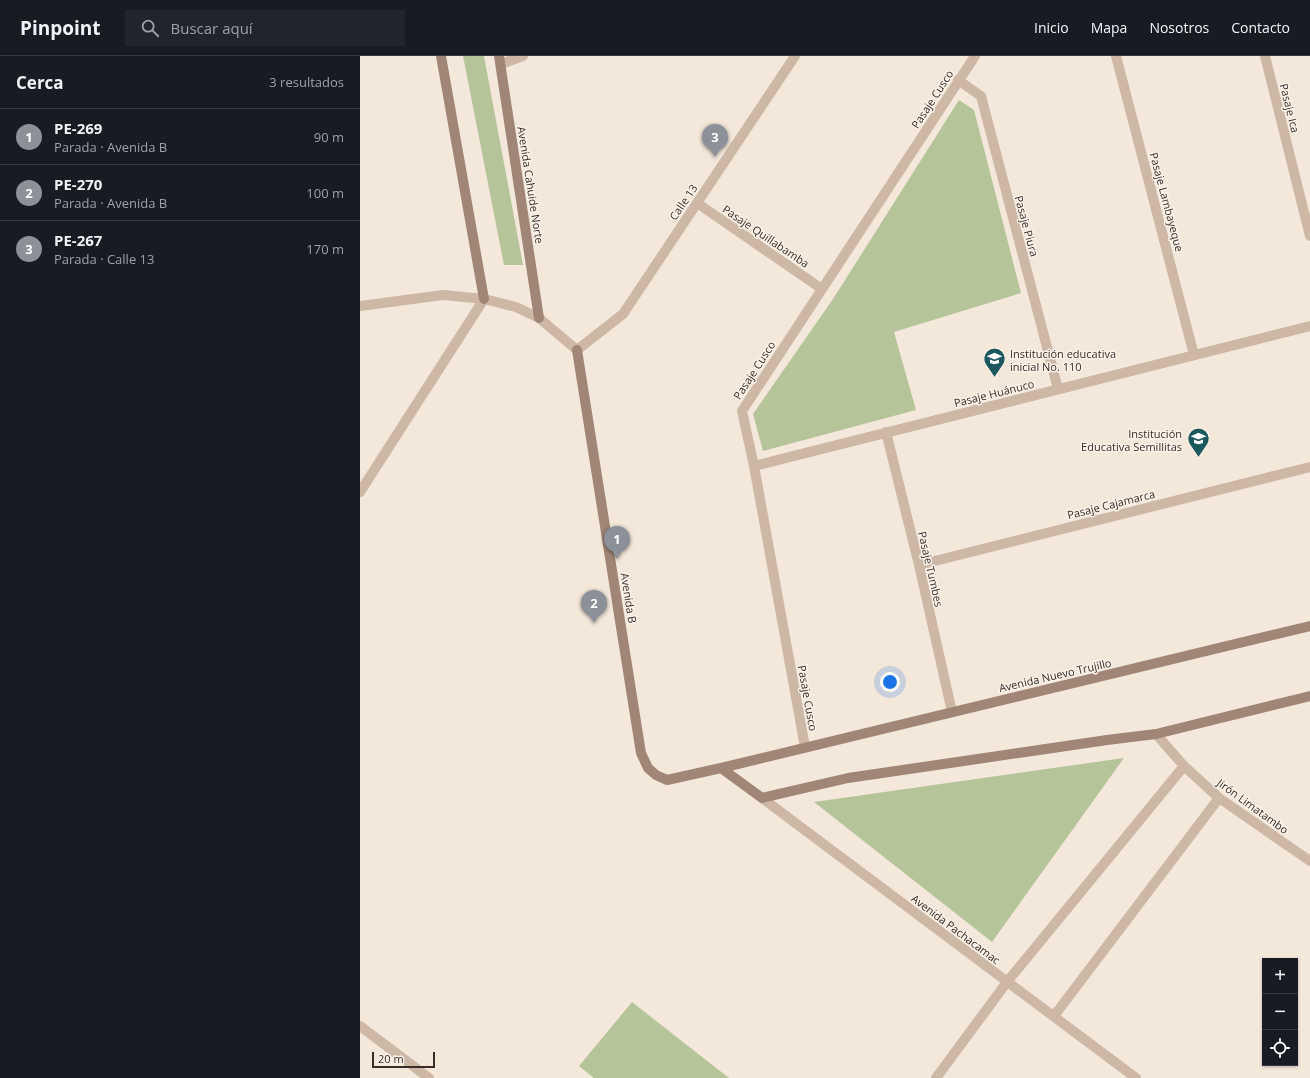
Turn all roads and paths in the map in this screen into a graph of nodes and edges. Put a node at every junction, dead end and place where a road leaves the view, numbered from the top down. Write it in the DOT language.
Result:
graph roads {
  1 [pos="441,56"];
  2 [pos="524,56"];
  3 [pos="795,56"];
  4 [pos="975,56"];
  5 [pos="1116,56"];
  6 [pos="1265,56"];
  7 [pos="500,60"];
  8 [pos="958,80"];
  9 [pos="697,203"];
  10 [pos="1310,236"];
  11 [pos="822,288"];
  12 [pos="484,299"];
  13 [pos="360,306"];
  14 [pos="539,318"];
  15 [pos="1310,326"];
  16 [pos="577,350"];
  17 [pos="1194,355"];
  18 [pos="1058,389"];
  19 [pos="886,432"];
  20 [pos="754,466"];
  21 [pos="1310,466"];
  22 [pos="360,492"];
  23 [pos="919,565"];
  24 [pos="1310,626"];
  25 [pos="1310,696"];
  26 [pos="952,712"];
  27 [pos="1156,734"];
  28 [pos="805,747"];
  29 [pos="1184,766"];
  30 [pos="721,768"];
  31 [pos="762,798"];
  32 [pos="1219,798"];
  33 [pos="1310,861"];
  34 [pos="1007,982"];
  35 [pos="1054,1016"];
  36 [pos="360,1026"];
  37 [pos="429,1078"];
  38 [pos="936,1078"];
  39 [pos="1136,1078"];
  1 -- 12 [label="main road"];
  2 -- 7 [label="street"];
  3 -- 9 [label="street, Calle 13"];
  4 -- 8 [label="street, Pasaje Cusco"];
  5 -- 17 [label="street, Pasaje Lambayeque"];
  6 -- 10 [label="street, Pasaje Ica"];
  7 -- 14 [label="main road, Avenida Cahuide Norte"];
  8 -- 11 [label="street, Pasaje Cusco"];
  8 -- 18 [label="street, Pasaje Piura"];
  9 -- 11 [label="street, Pasaje Quillabamba"];
  9 -- 16 [label="street, Calle 13"];
  11 -- 20 [label="street, Pasaje Cusco"];
  12 -- 13 [label="street"];
  12 -- 14 [label="street"];
  12 -- 22 [label="street"];
  14 -- 16 [label="street"];
  15 -- 17 [label="street, Pasaje Huánuco"];
  16 -- 30 [label="main road, Avenida B"];
  17 -- 18 [label="street, Pasaje Huánuco"];
  18 -- 19 [label="street, Pasaje Huánuco"];
  19 -- 20 [label="street, Pasaje Huánuco"];
  19 -- 23 [label="street, Pasaje Tumbes"];
  20 -- 28 [label="street, Pasaje Cusco"];
  21 -- 23 [label="street, Pasaje Cajamarca"];
  23 -- 26 [label="street, Pasaje Tumbes"];
  24 -- 26 [label="main road, Avenida Nuevo Trujillo"];
  25 -- 27 [label="main road"];
  26 -- 28 [label="main road, Avenida Nuevo Trujillo"];
  27 -- 29 [label="street, Jirón Limatambo"];
  27 -- 31 [label="main road"];
  28 -- 30 [label="main road, Avenida B"];
  29 -- 32 [label="street, Jirón Limatambo"];
  29 -- 34 [label="street"];
  30 -- 31 [label="main road"];
  31 -- 34 [label="street, Avenida Pachacamac"];
  32 -- 33 [label="street, Jirón Limatambo"];
  32 -- 35 [label="street"];
  34 -- 35 [label="street, Avenida Pachacamac"];
  34 -- 38 [label="street"];
  35 -- 39 [label="street, Avenida Pachacamac"];
  36 -- 37 [label="street"];
}
